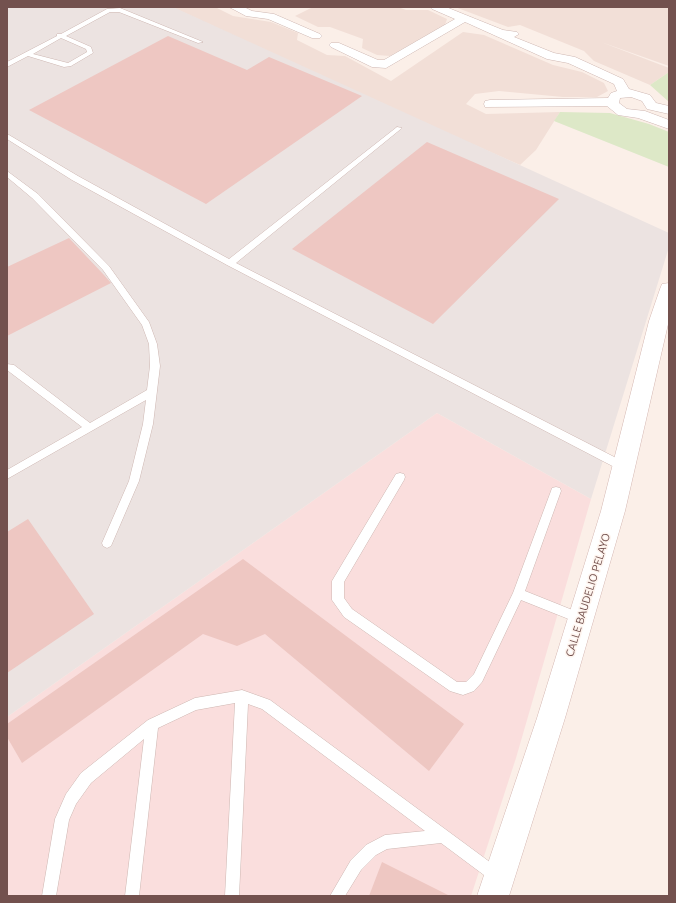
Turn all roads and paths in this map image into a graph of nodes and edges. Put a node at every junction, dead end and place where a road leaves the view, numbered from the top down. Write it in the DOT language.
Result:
graph roads {
  1 [pos="234,7"];
  2 [pos="436,7"];
  3 [pos="283,10"];
  4 [pos="270,16"];
  5 [pos="464,18"];
  6 [pos="59,36"];
  7 [pos="200,42"];
  8 [pos="27,54"];
  9 [pos="7,65"];
  10 [pos="622,87"];
  11 [pos="612,102"];
  12 [pos="490,104"];
  13 [pos="652,106"];
  14 [pos="669,110"];
  15 [pos="640,114"];
  16 [pos="669,125"];
  17 [pos="399,128"];
  18 [pos="7,136"];
  19 [pos="7,173"];
  20 [pos="230,263"];
  21 [pos="669,289"];
  22 [pos="7,367"];
  23 [pos="152,392"];
  24 [pos="89,427"];
  25 [pos="624,467"];
  26 [pos="7,476"];
  27 [pos="400,477"];
  28 [pos="556,491"];
  29 [pos="107,543"];
  30 [pos="518,594"];
  31 [pos="581,619"];
  32 [pos="242,696"];
  33 [pos="152,724"];
  34 [pos="443,836"];
  35 [pos="496,887"];
  36 [pos="49,896"];
  37 [pos="132,896"];
  38 [pos="232,896"];
  39 [pos="337,896"];
  1 -- 4 [label="street"];
  2 -- 5 [label="street"];
  3 -- 4 [label="street"];
  4 -- 5 [label="street"];
  5 -- 10 [label="street"];
  6 -- 7 [label="lane"];
  6 -- 8 [label="lane"];
  6 -- 8 [label="lane"];
  8 -- 9 [label="lane"];
  10 -- 11 [label="street"];
  10 -- 13 [label="street"];
  11 -- 12 [label="street"];
  11 -- 15 [label="street"];
  13 -- 14 [label="street"];
  13 -- 15 [label="street"];
  15 -- 16 [label="street"];
  17 -- 20 [label="lane"];
  18 -- 20 [label="lane"];
  19 -- 23 [label="lane"];
  20 -- 25 [label="lane"];
  21 -- 25 [label="street, CALLE BAUDELIO PELAYO"];
  22 -- 24 [label="lane"];
  23 -- 24 [label="lane"];
  23 -- 29 [label="lane"];
  24 -- 26 [label="lane"];
  25 -- 31 [label="street, CALLE BAUDELIO PELAYO"];
  27 -- 30 [label="lane"];
  28 -- 30 [label="lane"];
  30 -- 31 [label="lane"];
  31 -- 35 [label="street, CALLE BAUDELIO PELAYO"];
  32 -- 33 [label="lane"];
  32 -- 34 [label="lane"];
  32 -- 38 [label="lane"];
  33 -- 36 [label="lane"];
  33 -- 37 [label="lane"];
  34 -- 35 [label="lane"];
  34 -- 39 [label="lane"];
}
